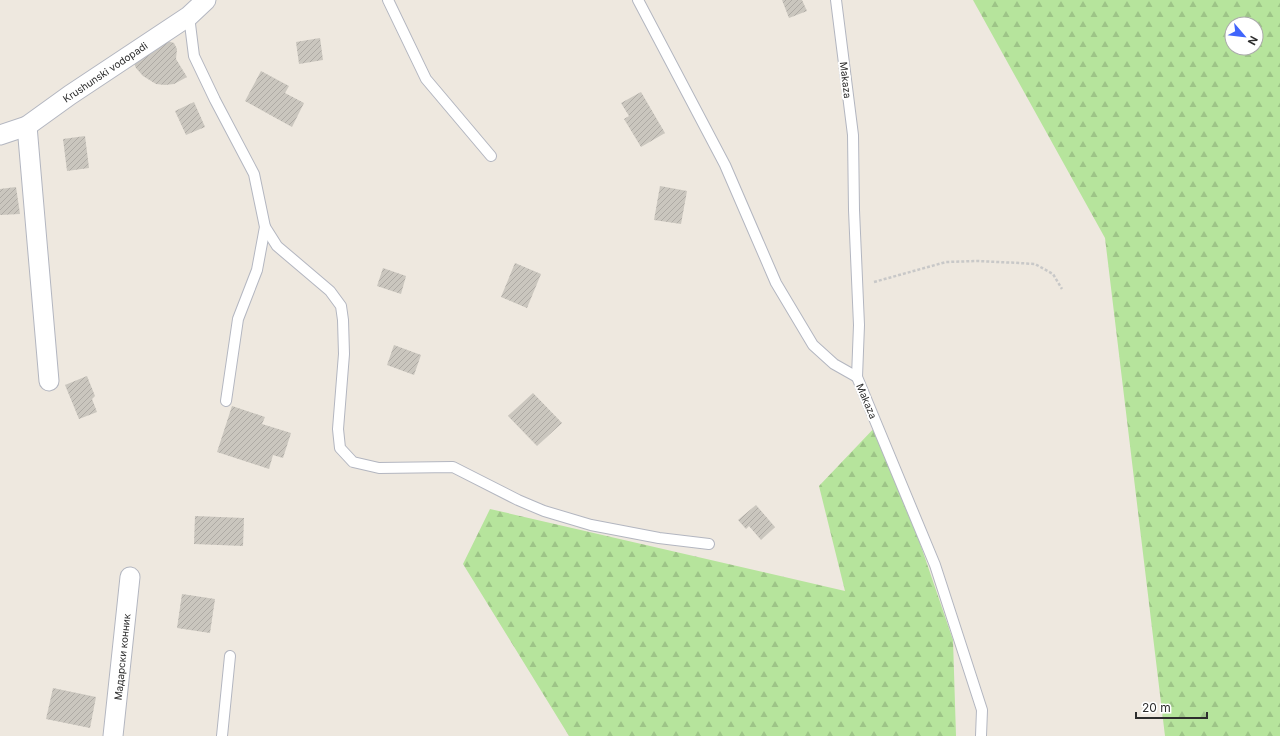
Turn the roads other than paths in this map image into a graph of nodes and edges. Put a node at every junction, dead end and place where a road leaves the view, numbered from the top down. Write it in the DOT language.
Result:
graph roads {
  1 [pos="206,0"];
  2 [pos="388,0"];
  3 [pos="638,0"];
  4 [pos="836,0"];
  5 [pos="189,16"];
  6 [pos="27,126"];
  7 [pos="0,134"];
  8 [pos="491,156"];
  9 [pos="265,227"];
  10 [pos="857,378"];
  11 [pos="49,381"];
  12 [pos="226,401"];
  13 [pos="709,544"];
  14 [pos="130,578"];
  15 [pos="230,656"];
  16 [pos="113,736"];
  17 [pos="222,736"];
  18 [pos="981,736"];
  1 -- 5 [label="street, Krushunski vodopadi"];
  2 -- 8 [label="lane"];
  3 -- 10 [label="lane"];
  4 -- 10 [label="lane, Makaza"];
  5 -- 6 [label="street, Krushunski vodopadi"];
  5 -- 9 [label="lane"];
  6 -- 7 [label="street, Krushunski vodopadi"];
  6 -- 11 [label="street"];
  9 -- 12 [label="lane"];
  9 -- 13 [label="lane"];
  10 -- 18 [label="lane, Makaza"];
  14 -- 16 [label="street, Мадарски конник"];
  15 -- 17 [label="lane"];
}
